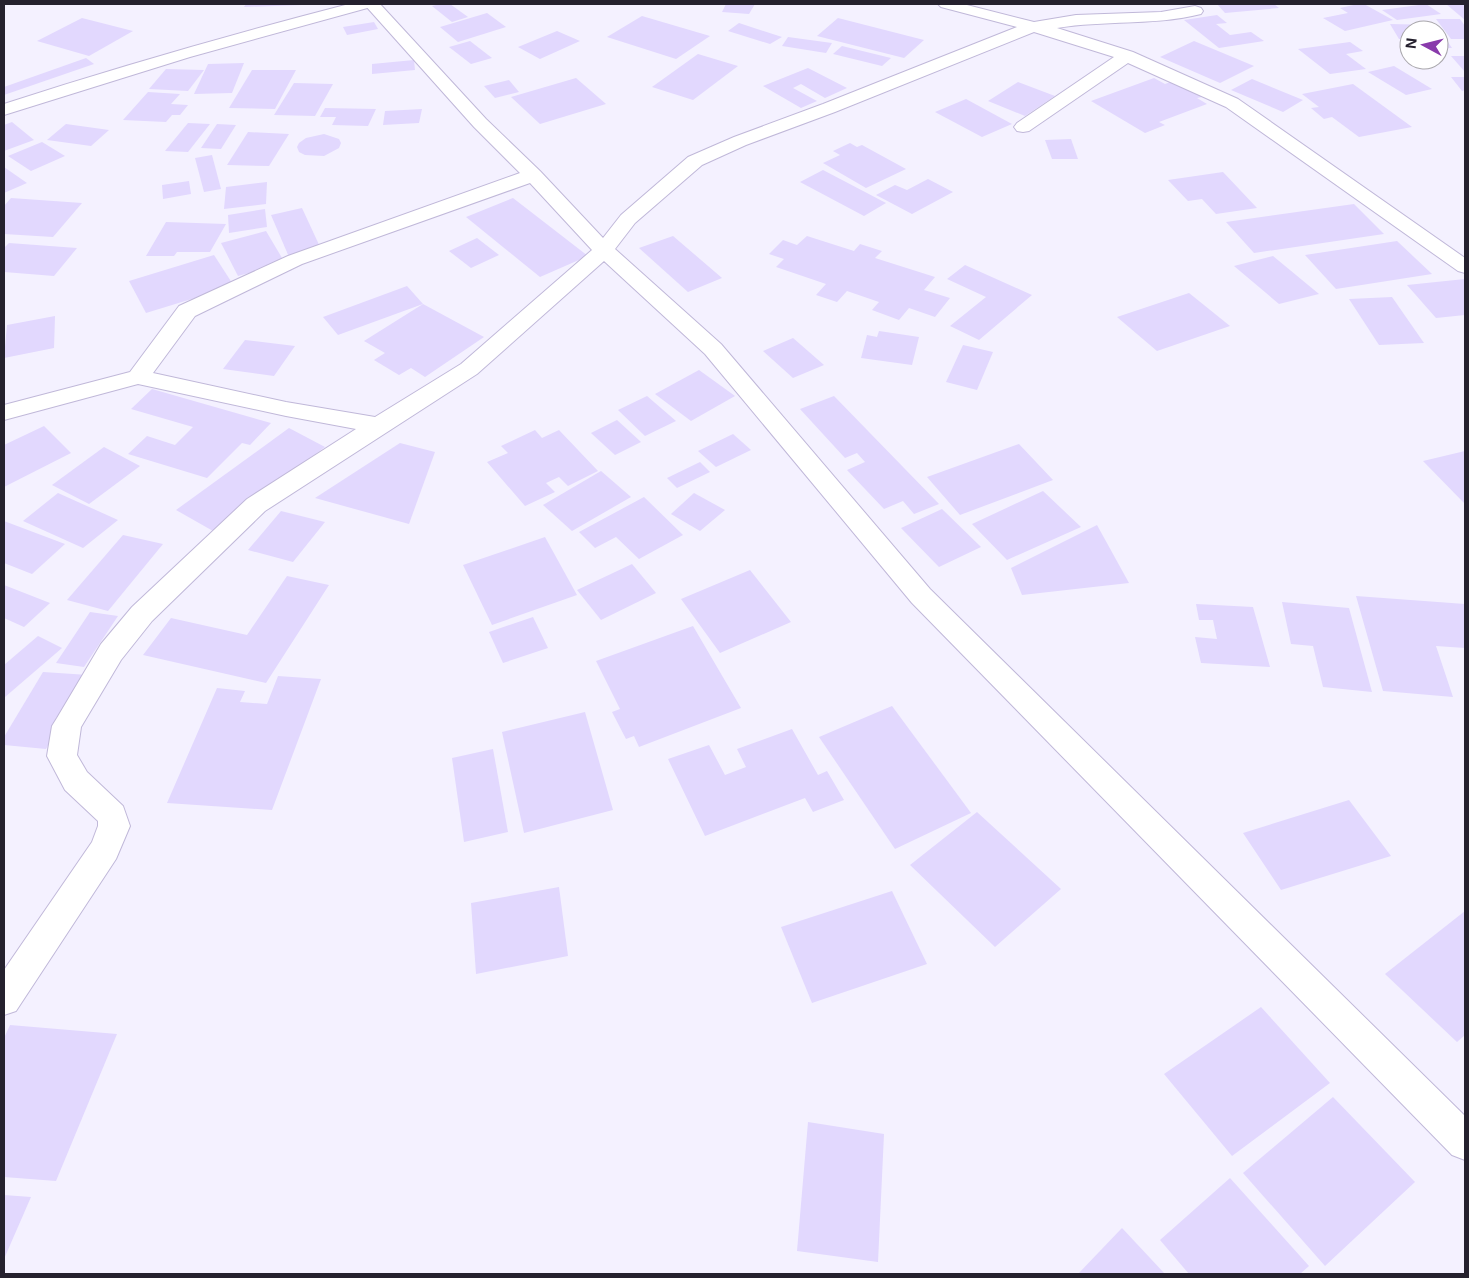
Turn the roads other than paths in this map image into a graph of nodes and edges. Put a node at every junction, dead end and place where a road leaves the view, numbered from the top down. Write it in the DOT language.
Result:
graph roads {
  1 [pos="366,4"];
  2 [pos="372,4"];
  3 [pos="946,4"];
  4 [pos="1195,11"];
  5 [pos="1031,27"];
  6 [pos="1127,56"];
  7 [pos="4,110"];
  8 [pos="1023,127"];
  9 [pos="533,175"];
  10 [pos="604,250"];
  11 [pos="1465,268"];
  12 [pos="138,377"];
  13 [pos="4,412"];
  14 [pos="379,426"];
  15 [pos="4,999"];
  16 [pos="1465,1142"];
  1 -- 7 [label="street"];
  2 -- 9 [label="street"];
  3 -- 5 [label="street"];
  4 -- 5 [label="street"];
  5 -- 6 [label="street"];
  5 -- 10 [label="street"];
  6 -- 8 [label="street"];
  6 -- 11 [label="street"];
  9 -- 10 [label="street"];
  9 -- 12 [label="street"];
  10 -- 14 [label="street"];
  10 -- 16 [label="street"];
  12 -- 13 [label="street"];
  12 -- 14 [label="street"];
  14 -- 15 [label="street"];
}
